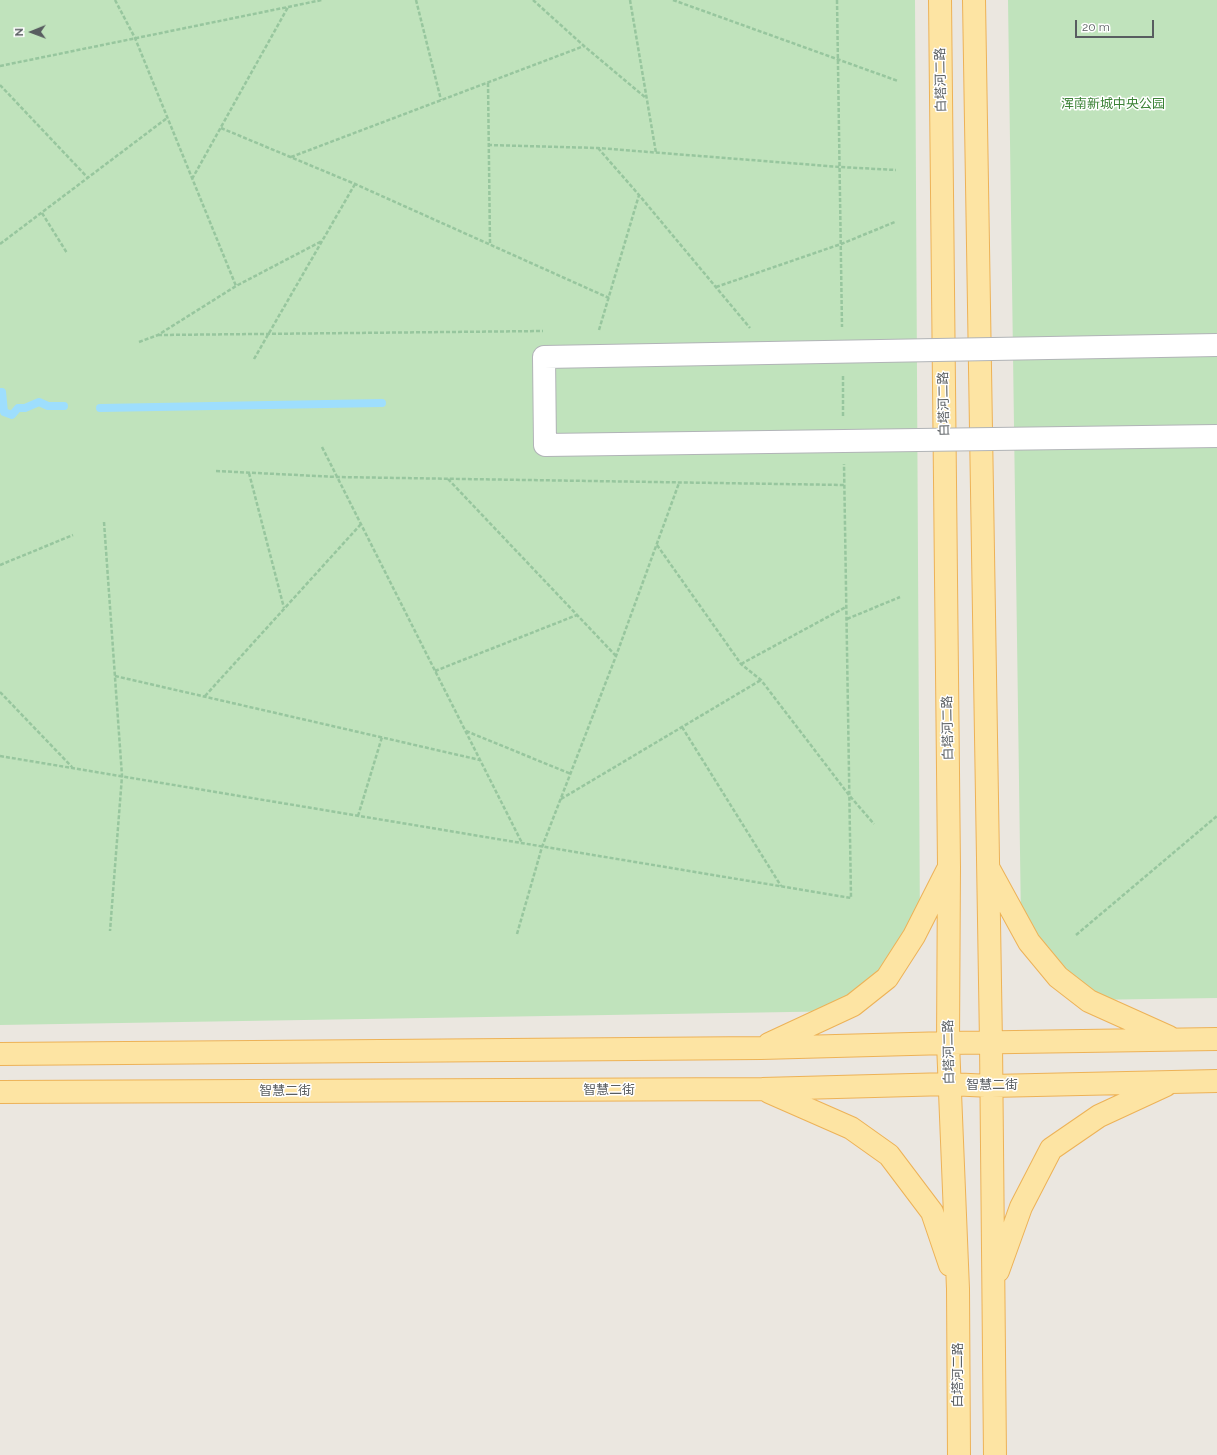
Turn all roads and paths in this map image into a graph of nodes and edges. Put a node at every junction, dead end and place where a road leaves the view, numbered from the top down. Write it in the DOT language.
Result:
graph roads {
  1 [pos="115,0"];
  2 [pos="322,0"];
  3 [pos="416,0"];
  4 [pos="533,0"];
  5 [pos="630,0"];
  6 [pos="673,0"];
  7 [pos="837,0"];
  8 [pos="940,0"];
  9 [pos="974,0"];
  10 [pos="288,7"];
  11 [pos="135,38"];
  12 [pos="584,46"];
  13 [pos="838,60"];
  14 [pos="0,66"];
  15 [pos="898,81"];
  16 [pos="488,82"];
  17 [pos="0,85"];
  18 [pos="647,98"];
  19 [pos="441,100"];
  20 [pos="167,118"];
  21 [pos="221,128"];
  22 [pos="488,145"];
  23 [pos="598,148"];
  24 [pos="656,153"];
  25 [pos="290,157"];
  26 [pos="840,167"];
  27 [pos="896,170"];
  28 [pos="88,178"];
  29 [pos="192,180"];
  30 [pos="355,184"];
  31 [pos="639,195"];
  32 [pos="42,213"];
  33 [pos="895,222"];
  34 [pos="322,241"];
  35 [pos="0,244"];
  36 [pos="490,244"];
  37 [pos="840,244"];
  38 [pos="67,252"];
  39 [pos="236,286"];
  40 [pos="716,287"];
  41 [pos="609,298"];
  42 [pos="834,327"];
  43 [pos="842,327"];
  44 [pos="742,328"];
  45 [pos="750,328"];
  46 [pos="758,328"];
  47 [pos="544,330"];
  48 [pos="591,330"];
  49 [pos="599,330"];
  50 [pos="607,330"];
  51 [pos="270,334"];
  52 [pos="158,335"];
  53 [pos="842,335"];
  54 [pos="139,342"];
  55 [pos="1217,345"];
  56 [pos="254,359"];
  57 [pos="843,374"];
  58 [pos="843,422"];
  59 [pos="1217,436"];
  60 [pos="322,447"];
  61 [pos="844,462"];
  62 [pos="216,471"];
  63 [pos="249,473"];
  64 [pos="337,477"];
  65 [pos="448,479"];
  66 [pos="679,483"];
  67 [pos="844,485"];
  68 [pos="104,522"];
  69 [pos="361,524"];
  70 [pos="73,536"];
  71 [pos="656,545"];
  72 [pos="0,565"];
  73 [pos="900,597"];
  74 [pos="846,607"];
  75 [pos="284,608"];
  76 [pos="577,615"];
  77 [pos="847,619"];
  78 [pos="616,656"];
  79 [pos="741,664"];
  80 [pos="435,671"];
  81 [pos="115,676"];
  82 [pos="761,680"];
  83 [pos="0,692"];
  84 [pos="204,696"];
  85 [pos="682,727"];
  86 [pos="466,731"];
  87 [pos="382,737"];
  88 [pos="0,756"];
  89 [pos="480,760"];
  90 [pos="72,768"];
  91 [pos="571,774"];
  92 [pos="122,776"];
  93 [pos="849,795"];
  94 [pos="560,799"];
  95 [pos="358,816"];
  96 [pos="1217,816"];
  97 [pos="874,824"];
  98 [pos="522,844"];
  99 [pos="542,847"];
  100 [pos="949,866"];
  101 [pos="988,868"];
  102 [pos="781,887"];
  103 [pos="110,931"];
  104 [pos="517,934"];
  105 [pos="1076,935"];
  106 [pos="1174,1039"];
  107 [pos="1217,1039"];
  108 [pos="948,1043"];
  109 [pos="990,1043"];
  110 [pos="761,1048"];
  111 [pos="0,1054"];
  112 [pos="1175,1081"];
  113 [pos="1217,1081"];
  114 [pos="949,1084"];
  115 [pos="991,1086"];
  116 [pos="762,1089"];
  117 [pos="0,1092"];
  118 [pos="994,1286"];
  119 [pos="958,1289"];
  120 [pos="959,1455"];
  121 [pos="995,1455"];
  1 -- 11 [label="path"];
  2 -- 10 [label="path"];
  3 -- 19 [label="path"];
  4 -- 12 [label="path"];
  5 -- 18 [label="path"];
  6 -- 13 [label="path"];
  7 -- 13 [label="path"];
  8 -- 100 [label="main road, 白塔河二路"];
  9 -- 101 [label="main road"];
  10 -- 11 [label="path"];
  10 -- 21 [label="path"];
  11 -- 14 [label="path"];
  11 -- 20 [label="path"];
  12 -- 16 [label="path"];
  12 -- 18 [label="path"];
  13 -- 15 [label="path"];
  13 -- 26 [label="path"];
  16 -- 19 [label="path"];
  16 -- 22 [label="path"];
  17 -- 28 [label="path"];
  18 -- 24 [label="path"];
  19 -- 25 [label="path"];
  20 -- 28 [label="path"];
  20 -- 29 [label="path"];
  21 -- 25 [label="path"];
  21 -- 29 [label="path"];
  22 -- 23 [label="path"];
  22 -- 36 [label="path"];
  23 -- 24 [label="path"];
  23 -- 31 [label="path"];
  24 -- 26 [label="path"];
  25 -- 30 [label="path"];
  26 -- 27 [label="path"];
  26 -- 37 [label="path"];
  28 -- 32 [label="path"];
  29 -- 39 [label="path"];
  30 -- 34 [label="path"];
  30 -- 36 [label="path"];
  31 -- 40 [label="path"];
  31 -- 41 [label="path"];
  32 -- 35 [label="path"];
  32 -- 38 [label="path"];
  33 -- 37 [label="path"];
  34 -- 39 [label="path"];
  34 -- 51 [label="path"];
  36 -- 41 [label="path"];
  37 -- 40 [label="path"];
  37 -- 43 [label="path"];
  39 -- 52 [label="path"];
  40 -- 45 [label="path"];
  41 -- 49 [label="path"];
  42 -- 43 [label="path"];
  43 -- 53 [label="path"];
  44 -- 45 [label="path"];
  45 -- 46 [label="path"];
  47 -- 51 [label="path"];
  48 -- 49 [label="path"];
  49 -- 50 [label="path"];
  51 -- 52 [label="path"];
  51 -- 56 [label="path"];
  52 -- 54 [label="path"];
  55 -- 59 [label="street, bridge"];
  57 -- 58 [label="path"];
  60 -- 64 [label="path"];
  61 -- 67 [label="path"];
  62 -- 63 [label="path"];
  63 -- 64 [label="path"];
  63 -- 75 [label="path"];
  64 -- 65 [label="path"];
  64 -- 69 [label="path"];
  65 -- 66 [label="path"];
  65 -- 76 [label="path"];
  66 -- 67 [label="path"];
  66 -- 71 [label="path"];
  67 -- 74 [label="path"];
  68 -- 81 [label="path"];
  69 -- 75 [label="path"];
  69 -- 80 [label="path"];
  70 -- 72 [label="path"];
  71 -- 78 [label="path"];
  71 -- 79 [label="path"];
  73 -- 77 [label="path"];
  74 -- 77 [label="path"];
  74 -- 79 [label="path"];
  75 -- 84 [label="path"];
  76 -- 78 [label="path"];
  76 -- 80 [label="path"];
  77 -- 93 [label="path"];
  78 -- 91 [label="path"];
  79 -- 82 [label="path"];
  80 -- 86 [label="path"];
  81 -- 84 [label="path"];
  81 -- 92 [label="path"];
  82 -- 85 [label="path"];
  82 -- 93 [label="path"];
  83 -- 90 [label="path"];
  84 -- 87 [label="path"];
  85 -- 94 [label="path"];
  85 -- 102 [label="path"];
  86 -- 89 [label="path"];
  86 -- 91 [label="path"];
  87 -- 89 [label="path"];
  87 -- 95 [label="path"];
  88 -- 90 [label="path"];
  89 -- 98 [label="path"];
  90 -- 92 [label="path"];
  91 -- 94 [label="path"];
  92 -- 95 [label="path"];
  92 -- 103 [label="path"];
  93 -- 97 [label="path"];
  93 -- 102 [label="path"];
  94 -- 99 [label="path"];
  95 -- 98 [label="path"];
  96 -- 105 [label="path"];
  98 -- 99 [label="path"];
  99 -- 102 [label="path"];
  99 -- 104 [label="path"];
  100 -- 108 [label="main road, 白塔河二路"];
  100 -- 110 [label="main road"];
  101 -- 106 [label="main road"];
  101 -- 109 [label="main road"];
  106 -- 107 [label="main road"];
  106 -- 109 [label="main road"];
  108 -- 109 [label="main road"];
  108 -- 110 [label="main road"];
  108 -- 114 [label="main road, 白塔河二路"];
  109 -- 115 [label="main road"];
  110 -- 111 [label="main road"];
  112 -- 113 [label="main road, 智慧二街"];
  112 -- 115 [label="main road, 智慧二街"];
  112 -- 118 [label="main road"];
  114 -- 115 [label="main road, 智慧二街"];
  114 -- 116 [label="main road, 智慧二街"];
  114 -- 119 [label="main road, 白塔河二路"];
  115 -- 118 [label="main road"];
  116 -- 117 [label="main road, 智慧二街"];
  116 -- 119 [label="main road"];
  118 -- 121 [label="main road"];
  119 -- 120 [label="main road, 白塔河二路"];
}
